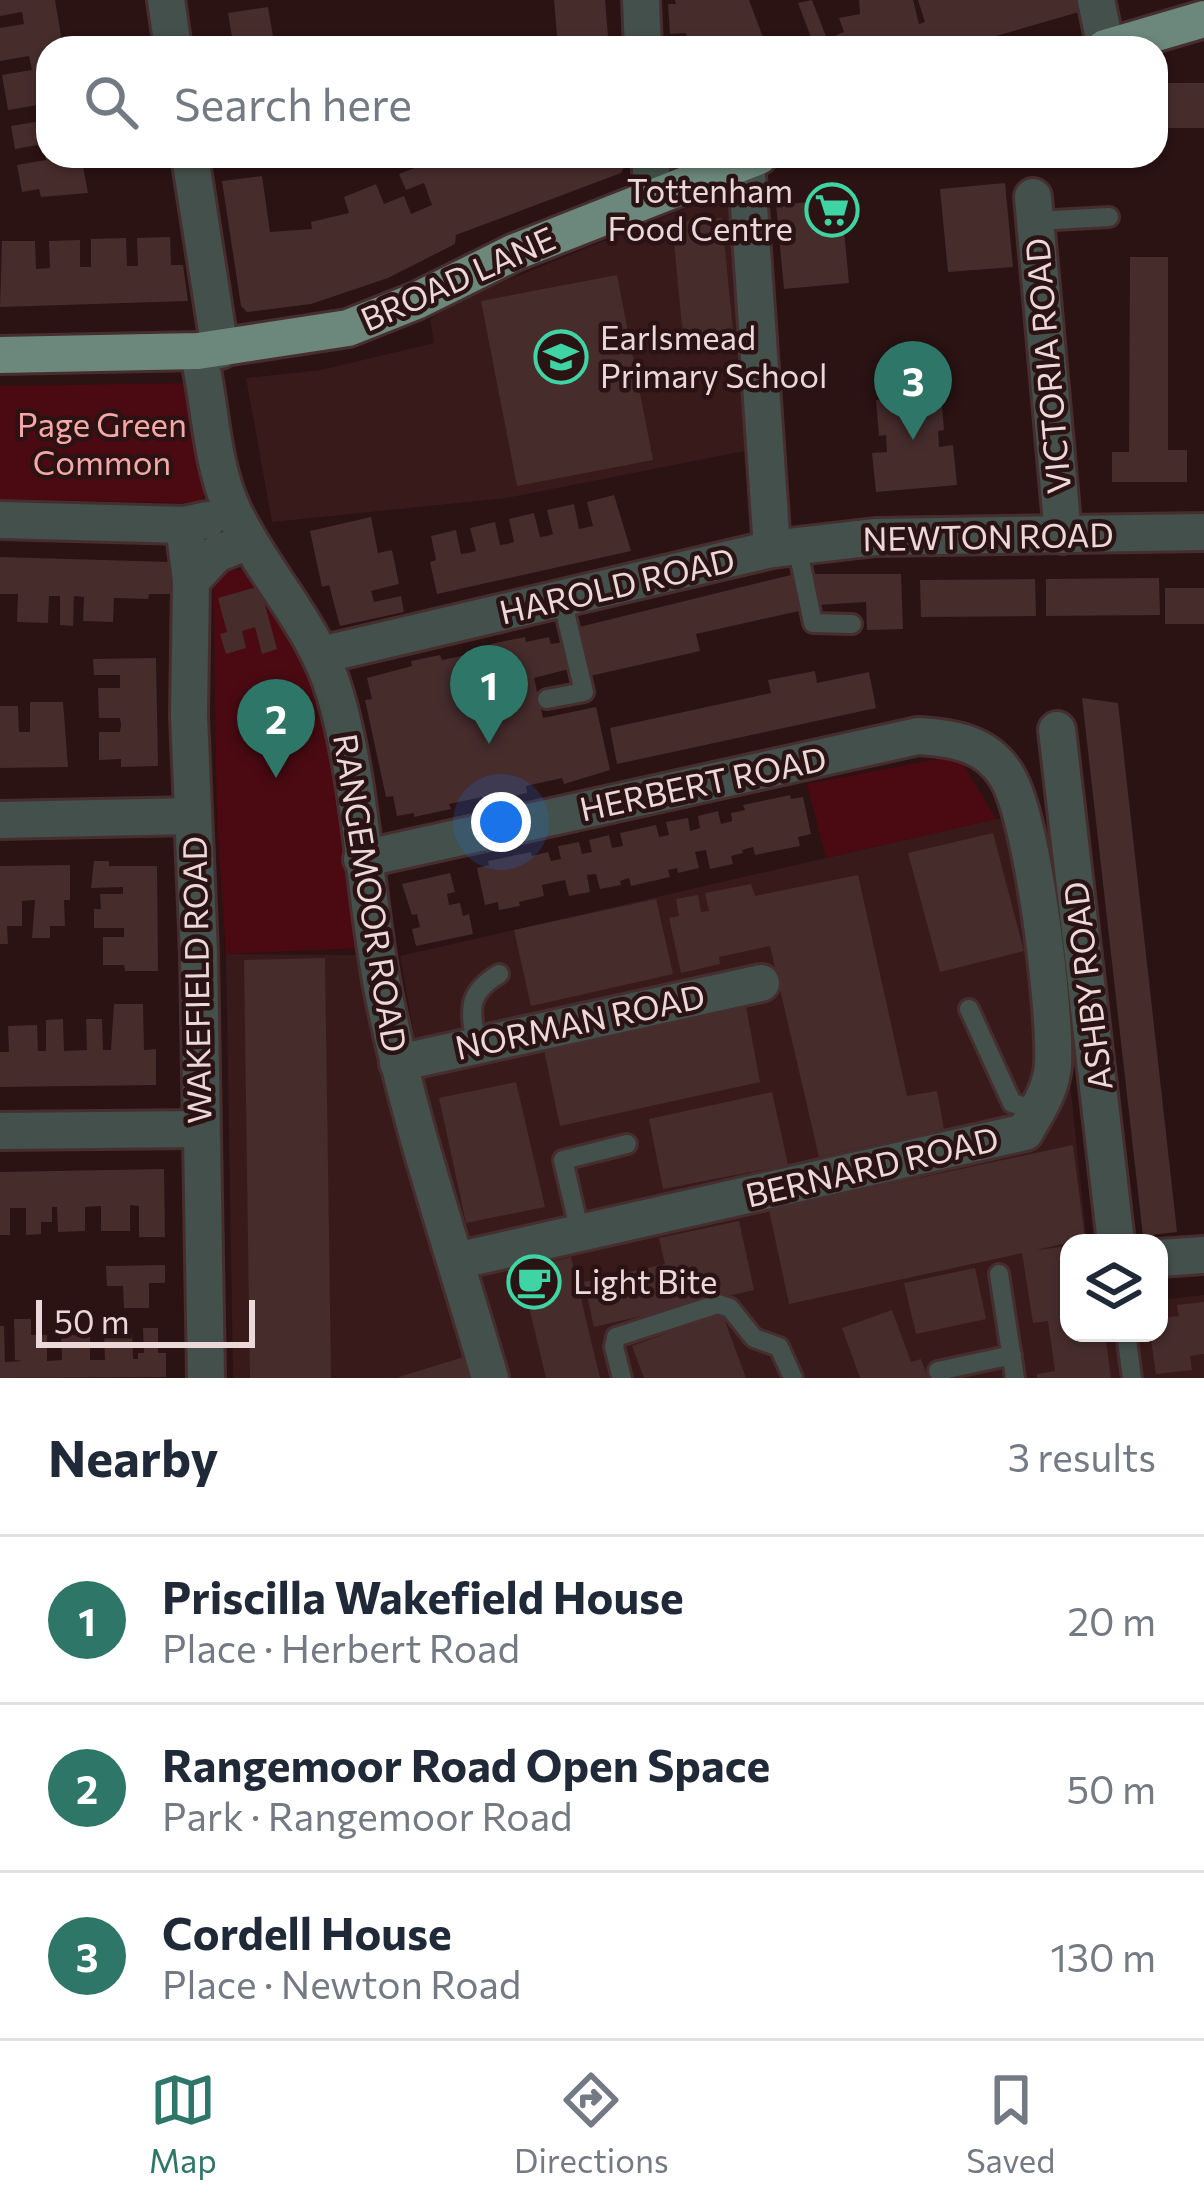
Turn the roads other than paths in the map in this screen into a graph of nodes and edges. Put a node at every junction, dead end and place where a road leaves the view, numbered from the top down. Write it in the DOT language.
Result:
graph roads {
  1 [pos="166,0"];
  2 [pos="641,0"];
  3 [pos="1096,0"];
  4 [pos="1204,19"];
  5 [pos="171,36"];
  6 [pos="643,36"];
  7 [pos="1103,36"];
  8 [pos="1146,36"];
  9 [pos="191,168"];
  10 [pos="651,168"];
  11 [pos="727,168"];
  12 [pos="753,168"];
  13 [pos="653,197"];
  14 [pos="1034,209"];
  15 [pos="1109,217"];
  16 [pos="209,350"];
  17 [pos="0,355"];
  18 [pos="231,506"];
  19 [pos="0,520"];
  20 [pos="184,525"];
  21 [pos="1204,532"];
  22 [pos="1063,535"];
  23 [pos="249,541"];
  24 [pos="784,548"];
  25 [pos="191,581"];
  26 [pos="562,599"];
  27 [pos="852,624"];
  28 [pos="321,656"];
  29 [pos="547,699"];
  30 [pos="1057,730"];
  31 [pos="1019,800"];
  32 [pos="194,816"];
  33 [pos="0,820"];
  34 [pos="362,859"];
  35 [pos="500,974"];
  36 [pos="761,983"];
  37 [pos="970,1010"];
  38 [pos="477,1045"];
  39 [pos="398,1063"];
  40 [pos="1037,1110"];
  41 [pos="201,1129"];
  42 [pos="0,1130"];
  43 [pos="626,1144"];
  44 [pos="580,1233"];
  45 [pos="1115,1234"];
  46 [pos="1204,1256"];
  47 [pos="1168,1258"];
  48 [pos="456,1262"];
  49 [pos="999,1274"];
  50 [pos="1127,1342"];
  51 [pos="1012,1355"];
  52 [pos="938,1371"];
  53 [pos="206,1378"];
  54 [pos="490,1378"];
  55 [pos="622,1378"];
  56 [pos="793,1378"];
  57 [pos="1015,1378"];
  58 [pos="1132,1378"];
  1 -- 5 [label="street"];
  2 -- 6 [label="street"];
  3 -- 7 [label="street"];
  4 -- 8 [label="main road"];
  9 -- 16 [label="street"];
  10 -- 13 [label="street"];
  11 -- 13 [label="main road, BROAD LANE"];
  12 -- 24 [label="street"];
  13 -- 16 [label="main road, BROAD LANE"];
  14 -- 15 [label="lane"];
  14 -- 22 [label="street, VICTORIA ROAD"];
  16 -- 17 [label="main road, BROAD LANE"];
  16 -- 18 [label="street"];
  18 -- 20 [label="street"];
  18 -- 23 [label="street"];
  19 -- 20 [label="street"];
  20 -- 25 [label="street, WAKEFIELD ROAD"];
  21 -- 22 [label="street, NEWTON ROAD"];
  22 -- 24 [label="street, NEWTON ROAD"];
  23 -- 25 [label="street"];
  23 -- 28 [label="street, RANGEMOOR ROAD"];
  24 -- 26 [label="street, HAROLD ROAD"];
  24 -- 27 [label="lane"];
  25 -- 32 [label="street, WAKEFIELD ROAD"];
  26 -- 28 [label="street, HAROLD ROAD"];
  26 -- 29 [label="lane"];
  28 -- 34 [label="street, RANGEMOOR ROAD"];
  30 -- 45 [label="street, ASHBY ROAD"];
  31 -- 34 [label="street, HERBERT ROAD"];
  31 -- 40 [label="street, BERNARD ROAD"];
  32 -- 33 [label="street"];
  32 -- 41 [label="street, WAKEFIELD ROAD"];
  34 -- 39 [label="street, RANGEMOOR ROAD"];
  35 -- 38 [label="lane"];
  36 -- 38 [label="street, NORMAN ROAD"];
  37 -- 40 [label="lane"];
  38 -- 39 [label="street, NORMAN ROAD"];
  39 -- 48 [label="street, RANGEMOOR ROAD"];
  40 -- 44 [label="street, BERNARD ROAD"];
  41 -- 42 [label="street"];
  41 -- 53 [label="street, WAKEFIELD ROAD"];
  43 -- 44 [label="lane"];
  44 -- 48 [label="street, BERNARD ROAD"];
  46 -- 47 [label="street"];
  48 -- 54 [label="street, RANGEMOOR ROAD"];
  49 -- 51 [label="lane"];
  50 -- 58 [label="lane"];
  51 -- 52 [label="lane"];
  51 -- 57 [label="lane"];
  55 -- 56 [label="lane"];
}
